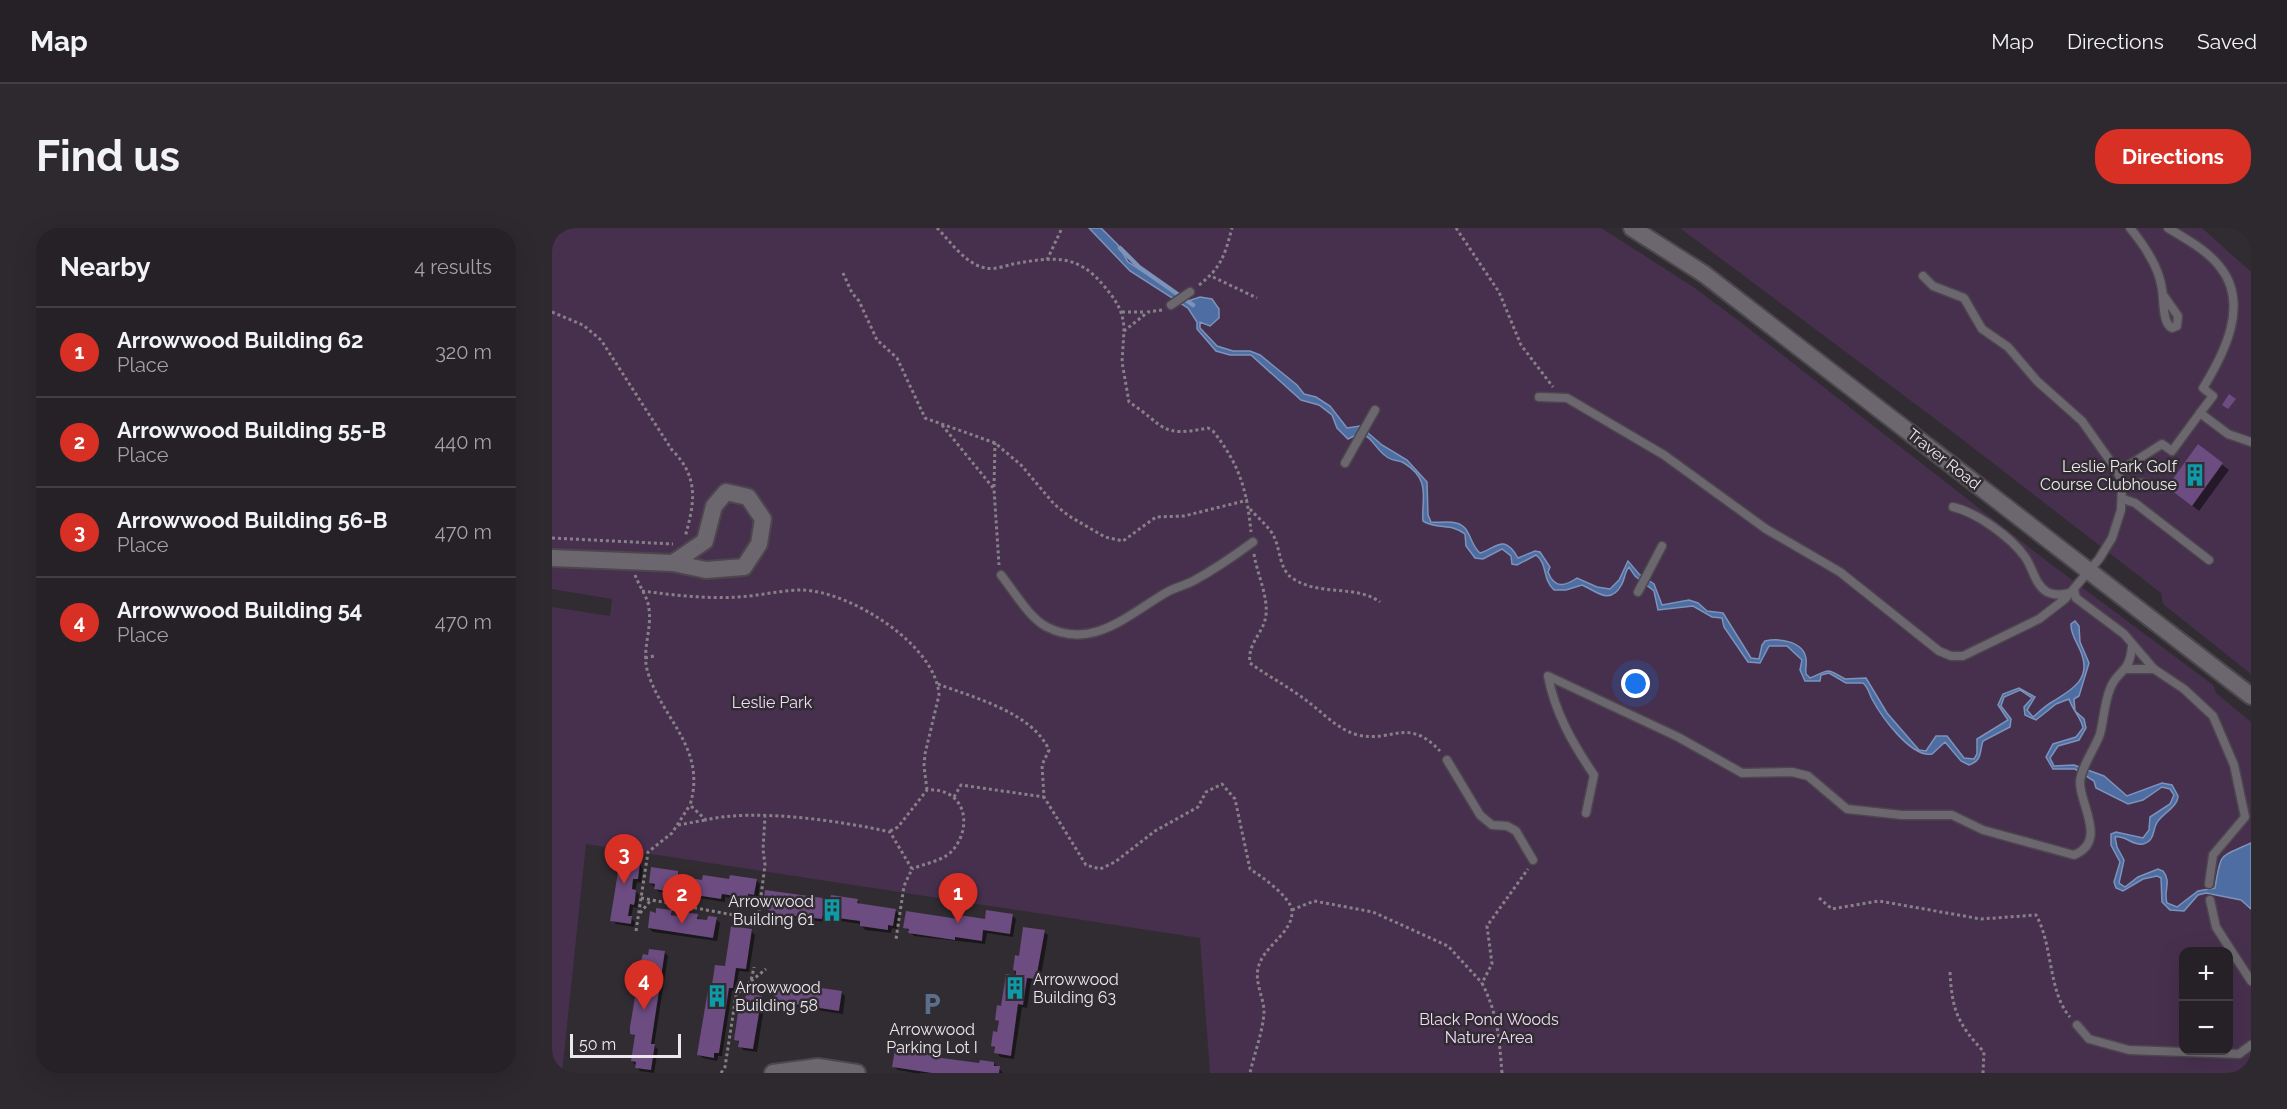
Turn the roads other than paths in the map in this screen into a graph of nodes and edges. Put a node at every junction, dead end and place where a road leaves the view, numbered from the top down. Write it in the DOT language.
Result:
graph roads {
  1 [pos="1632,228"];
  2 [pos="2130,228"];
  3 [pos="2168,228"];
  4 [pos="1923,276"];
  5 [pos="1190,292"];
  6 [pos="2164,296"];
  7 [pos="1171,305"];
  8 [pos="1539,397"];
  9 [pos="1375,410"];
  10 [pos="2200,413"];
  11 [pos="2251,442"];
  12 [pos="1345,463"];
  13 [pos="2118,472"];
  14 [pos="2122,485"];
  15 [pos="2163,488"];
  16 [pos="2123,500"];
  17 [pos="1953,507"];
  18 [pos="1252,542"];
  19 [pos="1662,546"];
  20 [pos="552,558"];
  21 [pos="2209,560"];
  22 [pos="673,563"];
  23 [pos="2089,571"];
  24 [pos="1001,576"];
  25 [pos="2072,591"];
  26 [pos="1638,592"];
  27 [pos="2132,646"];
  28 [pos="2127,669"];
  29 [pos="2154,669"];
  30 [pos="2251,696"];
  31 [pos="1447,760"];
  32 [pos="1586,813"];
  33 [pos="1533,861"];
  34 [pos="2209,884"];
  35 [pos="2210,900"];
  36 [pos="2251,981"];
  37 [pos="2077,1025"];
  38 [pos="2251,1046"];
  39 [pos="773,1073"];
  40 [pos="857,1073"];
  1 -- 23 [label="street, Traver Road"];
  2 -- 6 [label="lane"];
  3 -- 10 [label="lane"];
  4 -- 13 [label="lane"];
  5 -- 7 [label="lane"];
  8 -- 25 [label="lane"];
  9 -- 12 [label="lane"];
  10 -- 11 [label="lane"];
  10 -- 13 [label="lane"];
  13 -- 14 [label="lane"];
  14 -- 15 [label="lane"];
  14 -- 16 [label="lane"];
  16 -- 21 [label="lane"];
  16 -- 23 [label="lane"];
  17 -- 25 [label="lane"];
  18 -- 24 [label="lane"];
  19 -- 26 [label="lane"];
  20 -- 22 [label="street"];
  22 -- 22 [label="street"];
  23 -- 25 [label="lane"];
  23 -- 30 [label="street, Traver Road"];
  25 -- 27 [label="lane"];
  27 -- 28 [label="lane"];
  27 -- 29 [label="lane"];
  28 -- 29 [label="lane"];
  28 -- 32 [label="lane"];
  29 -- 34 [label="lane"];
  31 -- 33 [label="lane"];
  35 -- 36 [label="lane"];
  37 -- 38 [label="lane"];
  39 -- 40 [label="street"];
}
